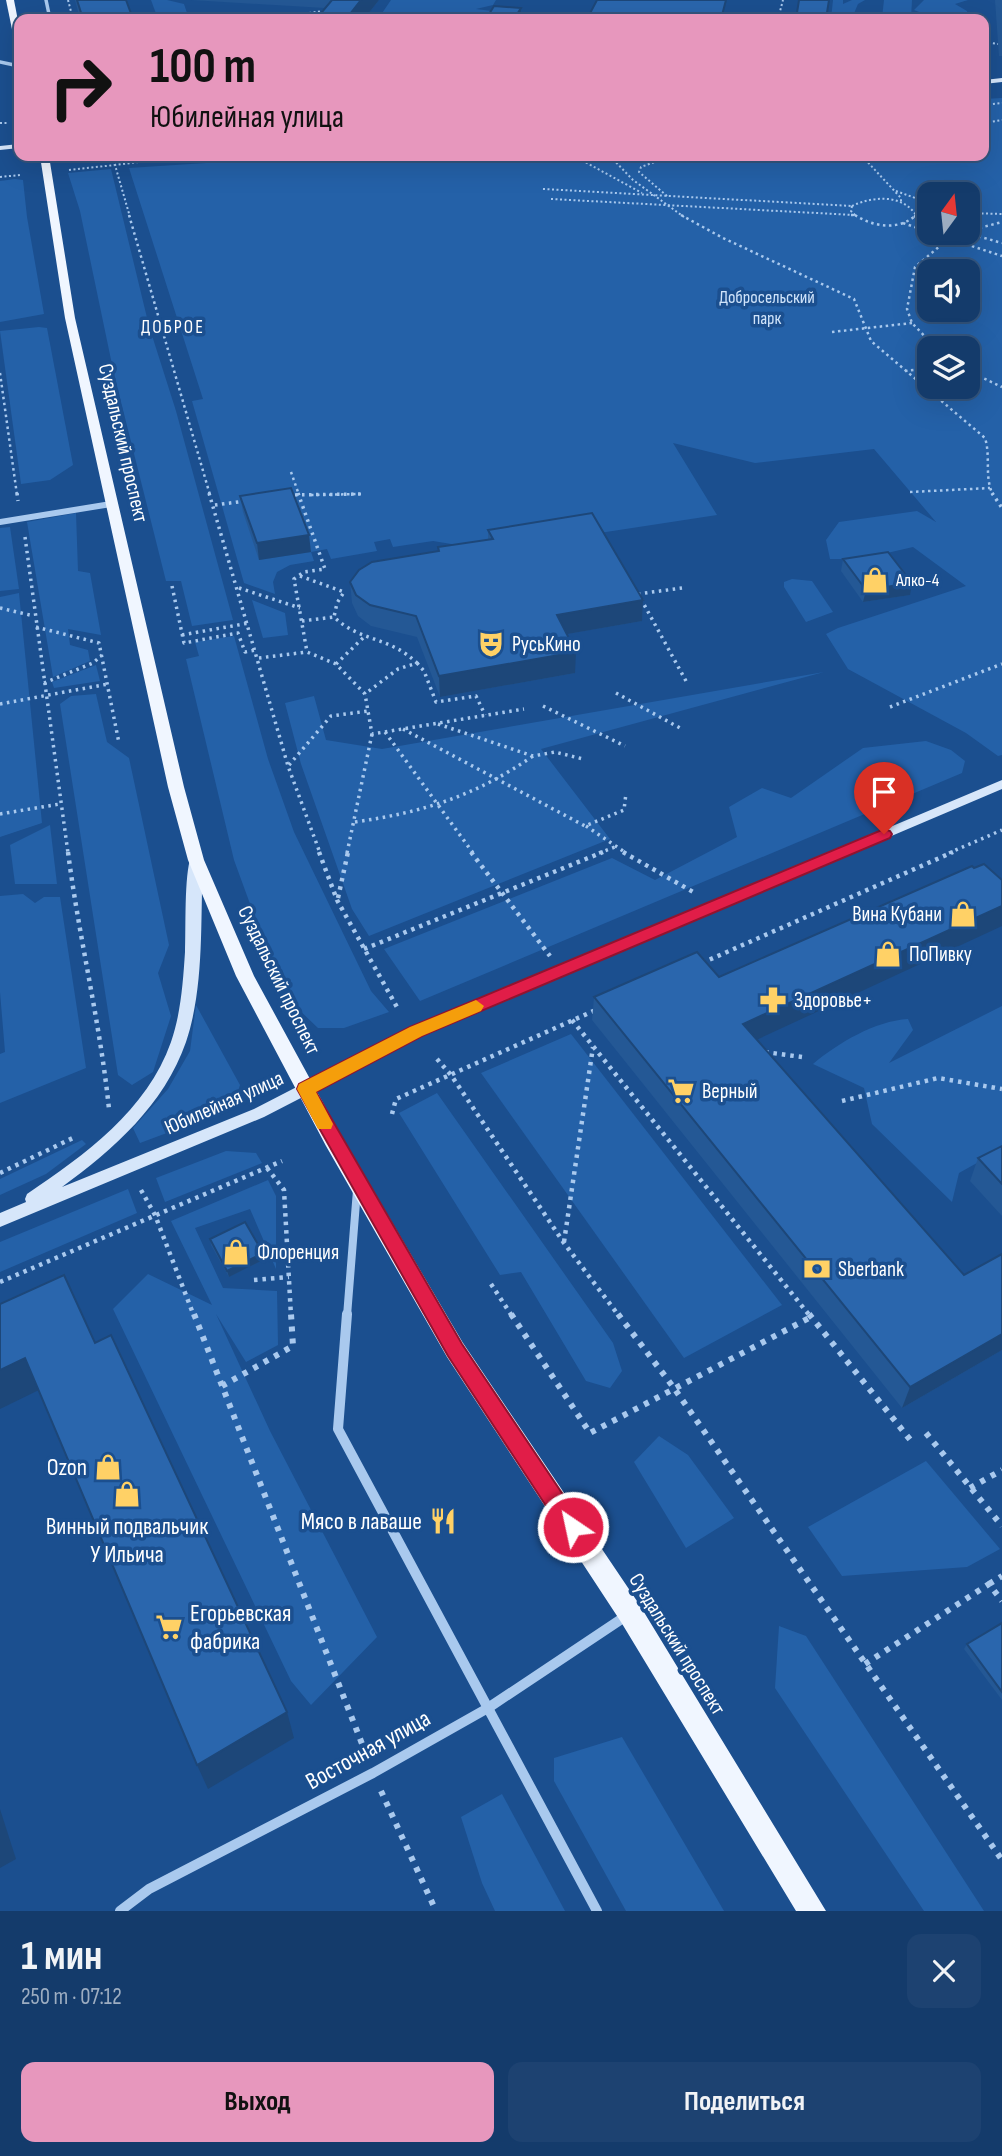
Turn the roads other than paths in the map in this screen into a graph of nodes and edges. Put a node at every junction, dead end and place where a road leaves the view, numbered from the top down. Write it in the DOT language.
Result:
graph roads {
  1 [pos="10,0"];
  2 [pos="14,20"];
  3 [pos="45,161"];
  4 [pos="111,504"];
  5 [pos="0,522"];
  6 [pos="1002,784"];
  7 [pos="195,860"];
  8 [pos="306,1089"];
  9 [pos="358,1182"];
  10 [pos="5,1218"];
  11 [pos="630,1613"];
  12 [pos="488,1708"];
  13 [pos="120,1911"];
  14 [pos="597,1911"];
  15 [pos="812,1911"];
  1 -- 2 [label="main road"];
  3 -- 4 [label="main road, Суздальский проспект"];
  4 -- 5 [label="street"];
  4 -- 7 [label="main road, Суздальский проспект"];
  6 -- 8 [label="street, Юбилейная улица"];
  7 -- 8 [label="main road, Суздальский проспект"];
  7 -- 10 [label="street"];
  8 -- 9 [label="main road, Суздальский проспект"];
  8 -- 10 [label="street, Юбилейная улица"];
  9 -- 11 [label="main road, Суздальский проспект"];
  9 -- 12 [label="street"];
  11 -- 12 [label="street, Восточная улица"];
  11 -- 15 [label="main road, Суздальский проспект"];
  12 -- 13 [label="street, Восточная улица"];
  12 -- 14 [label="street"];
}
